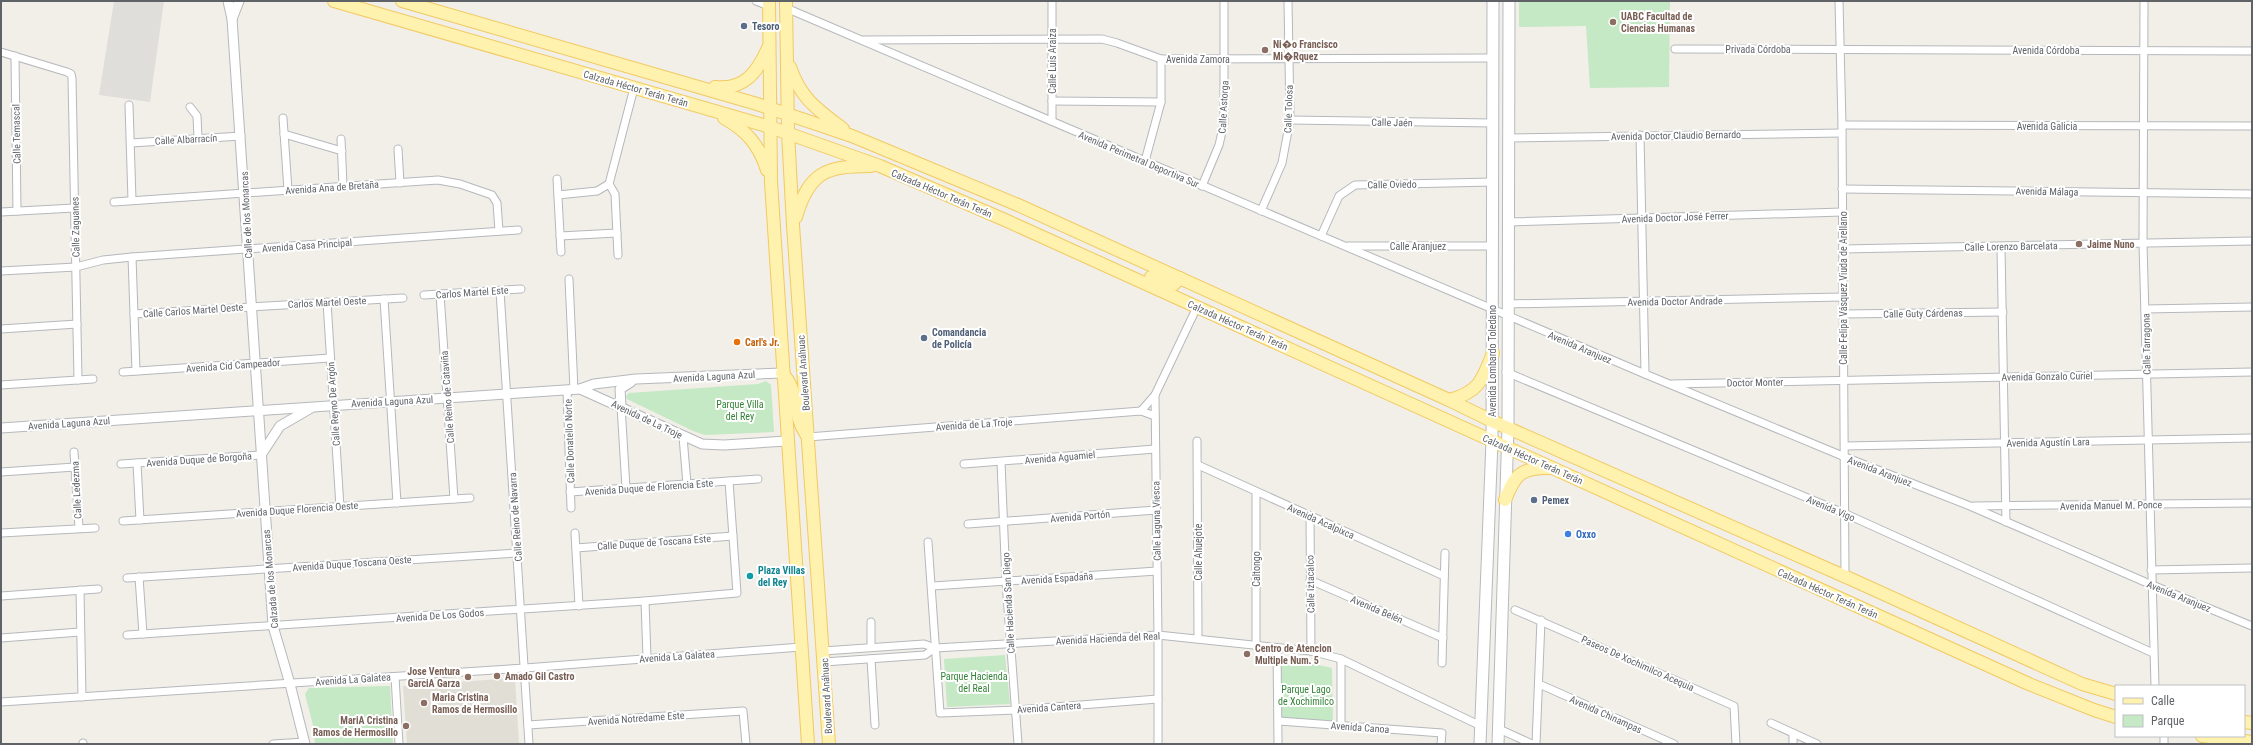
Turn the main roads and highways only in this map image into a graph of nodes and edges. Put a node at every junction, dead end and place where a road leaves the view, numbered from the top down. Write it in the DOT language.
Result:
graph roads {
  1 [pos="334,1"];
  2 [pos="402,1"];
  3 [pos="1493,1"];
  4 [pos="1499,1"];
  5 [pos="1509,1"];
  6 [pos="769,4"];
  7 [pos="786,4"];
  8 [pos="769,45"];
  9 [pos="1509,48"];
  10 [pos="787,58"];
  11 [pos="692,85"];
  12 [pos="1493,94"];
  13 [pos="769,108"];
  14 [pos="707,109"];
  15 [pos="788,114"];
  16 [pos="770,127"];
  17 [pos="788,133"];
  18 [pos="852,136"];
  19 [pos="1509,138"];
  20 [pos="880,166"];
  21 [pos="771,182"];
  22 [pos="949,195"];
  23 [pos="1031,211"];
  24 [pos="793,225"];
  25 [pos="1078,253"];
  26 [pos="1180,278"];
  27 [pos="1493,353"];
  28 [pos="782,372"];
  29 [pos="1449,400"];
  30 [pos="1492,421"];
  31 [pos="1508,428"];
  32 [pos="808,437"];
  33 [pos="1492,441"];
  34 [pos="1507,447"];
  35 [pos="1552,468"];
  36 [pos="1505,500"];
  37 [pos="802,650"];
  38 [pos="824,657"];
  39 [pos="2115,694"];
  40 [pos="2115,717"];
  41 [pos="2210,737"];
  42 [pos="808,740"];
  43 [pos="2252,742"];
  44 [pos="829,744"];
  45 [pos="1480,744"];
  46 [pos="1498,744"];
  1 -- 14 [label="main road, Calzada Héctor Terán Terán"];
  2 -- 11 [label="main road, Calzada Héctor Terán Terán"];
  3 -- 12 [label="main road, Avenida Lombardo Toledano"];
  4 -- 9 [label="main road"];
  5 -- 9 [label="main road, Avenida Lombardo Toledano"];
  6 -- 8 [label="main road, Boulevard Anáhuac"];
  7 -- 10 [label="main road, Boulevard Anáhuac"];
  8 -- 11 [label="main road"];
  8 -- 13 [label="main road, Boulevard Anáhuac"];
  9 -- 19 [label="main road, Avenida Lombardo Toledano"];
  10 -- 15 [label="main road, Boulevard Anáhuac"];
  10 -- 18 [label="main road"];
  11 -- 13 [label="main road, Calzada Héctor Terán Terán"];
  12 -- 19 [label="main road"];
  12 -- 27 [label="main road, Avenida Lombardo Toledano"];
  13 -- 15 [label="main road, Calzada Héctor Terán Terán"];
  13 -- 16 [label="main road, Boulevard Anáhuac"];
  14 -- 16 [label="main road, Calzada Héctor Terán Terán"];
  14 -- 21 [label="main road"];
  15 -- 17 [label="main road, Boulevard Anáhuac"];
  15 -- 18 [label="main road, Calzada Héctor Terán Terán"];
  16 -- 17 [label="main road, Calzada Héctor Terán Terán"];
  16 -- 21 [label="main road, Boulevard Anáhuac"];
  17 -- 20 [label="main road, Calzada Héctor Terán Terán"];
  17 -- 24 [label="main road, Boulevard Anáhuac"];
  18 -- 23 [label="main road, Calzada Héctor Terán Terán"];
  19 -- 31 [label="main road, Avenida Lombardo Toledano"];
  20 -- 22 [label="main road, Calzada Héctor Terán Terán"];
  20 -- 24 [label="main road"];
  21 -- 28 [label="main road, Boulevard Anáhuac"];
  22 -- 23 [label="main road"];
  22 -- 25 [label="main road, Calzada Héctor Terán Terán"];
  23 -- 26 [label="main road, Calzada Héctor Terán Terán"];
  24 -- 32 [label="main road, Boulevard Anáhuac"];
  25 -- 26 [label="main road"];
  25 -- 33 [label="main road, Calzada Héctor Terán Terán"];
  26 -- 29 [label="main road, Calzada Héctor Terán Terán"];
  27 -- 29 [label="main road"];
  27 -- 30 [label="main road, Avenida Lombardo Toledano"];
  28 -- 32 [label="main road"];
  28 -- 37 [label="main road, Boulevard Anáhuac"];
  29 -- 30 [label="main road, Calzada Héctor Terán Terán"];
  30 -- 31 [label="main road, Calzada Héctor Terán Terán"];
  30 -- 33 [label="main road, Avenida Lombardo Toledano"];
  31 -- 34 [label="main road, Avenida Lombardo Toledano"];
  31 -- 39 [label="main road, Calzada Héctor Terán Terán"];
  32 -- 38 [label="main road, Boulevard Anáhuac"];
  33 -- 34 [label="main road, Calzada Héctor Terán Terán"];
  33 -- 45 [label="main road, Avenida Lombardo Toledano"];
  34 -- 35 [label="main road, Calzada Héctor Terán Terán"];
  34 -- 36 [label="main road, Avenida Lombardo Toledano"];
  35 -- 36 [label="main road"];
  35 -- 40 [label="main road, Calzada Héctor Terán Terán"];
  36 -- 46 [label="main road, Avenida Lombardo Toledano"];
  37 -- 38 [label="main road"];
  37 -- 42 [label="main road, Boulevard Anáhuac"];
  38 -- 44 [label="main road, Boulevard Anáhuac"];
  41 -- 43 [label="main road"];
}
